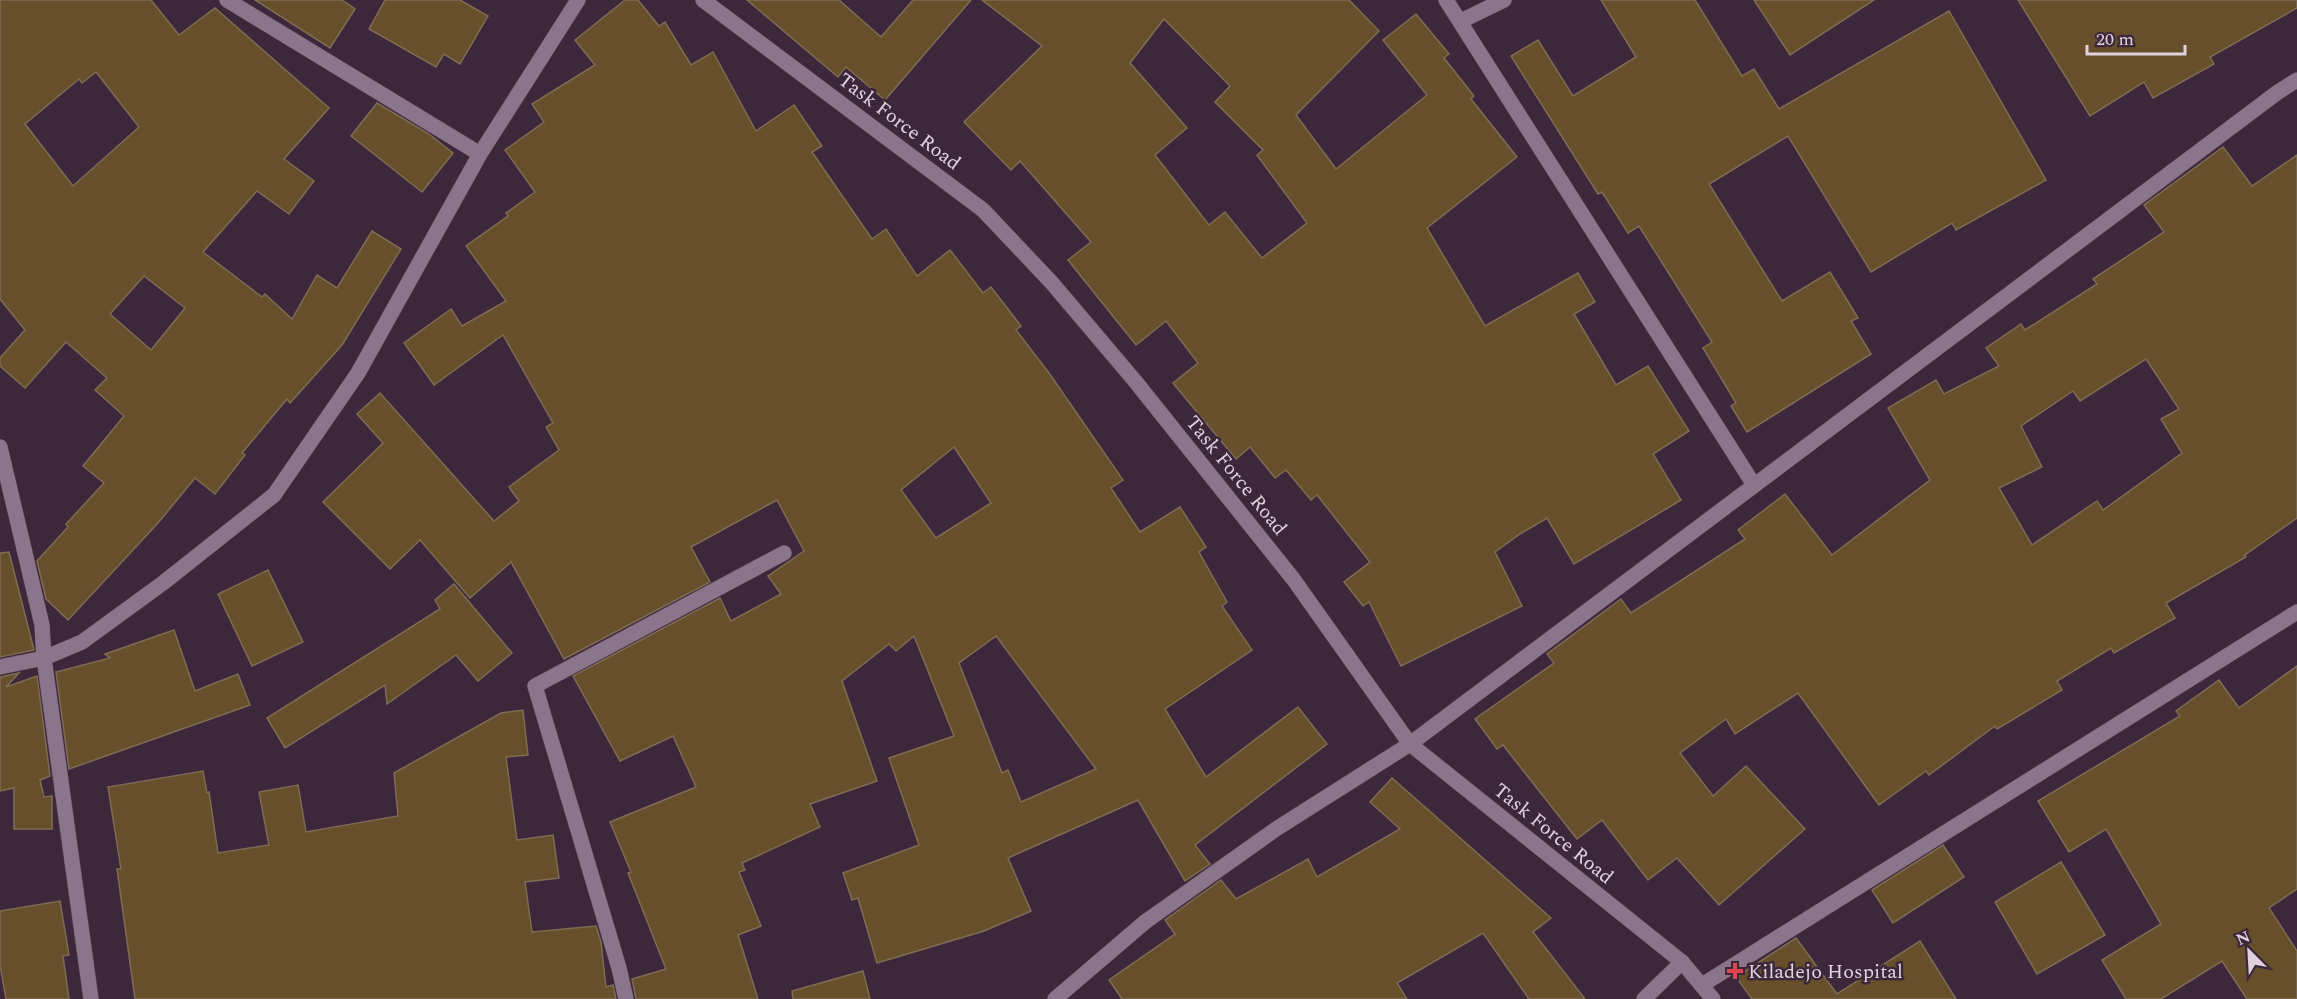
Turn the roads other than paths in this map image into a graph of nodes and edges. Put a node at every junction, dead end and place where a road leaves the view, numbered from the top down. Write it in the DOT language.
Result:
graph roads {
  1 [pos="227,0"];
  2 [pos="578,0"];
  3 [pos="703,0"];
  4 [pos="1446,0"];
  5 [pos="1504,0"];
  6 [pos="1461,21"];
  7 [pos="2297,80"];
  8 [pos="480,154"];
  9 [pos="0,447"];
  10 [pos="1754,485"];
  11 [pos="784,553"];
  12 [pos="2297,612"];
  13 [pos="44,658"];
  14 [pos="0,667"];
  15 [pos="1410,744"];
  16 [pos="1682,962"];
  17 [pos="1702,985"];
  18 [pos="91,999"];
  19 [pos="626,999"];
  20 [pos="1055,999"];
  21 [pos="1644,999"];
  22 [pos="1713,999"];
  1 -- 8 [label="street"];
  2 -- 8 [label="street"];
  3 -- 15 [label="street, Task Force Road"];
  4 -- 6 [label="street"];
  5 -- 6 [label="street"];
  6 -- 10 [label="street"];
  7 -- 10 [label="street"];
  8 -- 13 [label="street"];
  9 -- 13 [label="street"];
  10 -- 15 [label="street"];
  11 -- 19 [label="street"];
  12 -- 17 [label="street"];
  13 -- 14 [label="street"];
  13 -- 18 [label="street"];
  15 -- 16 [label="street, Task Force Road"];
  15 -- 20 [label="street"];
  16 -- 17 [label="street, Task Force Road"];
  16 -- 21 [label="street"];
  17 -- 22 [label="street, Task Force Road"];
}
